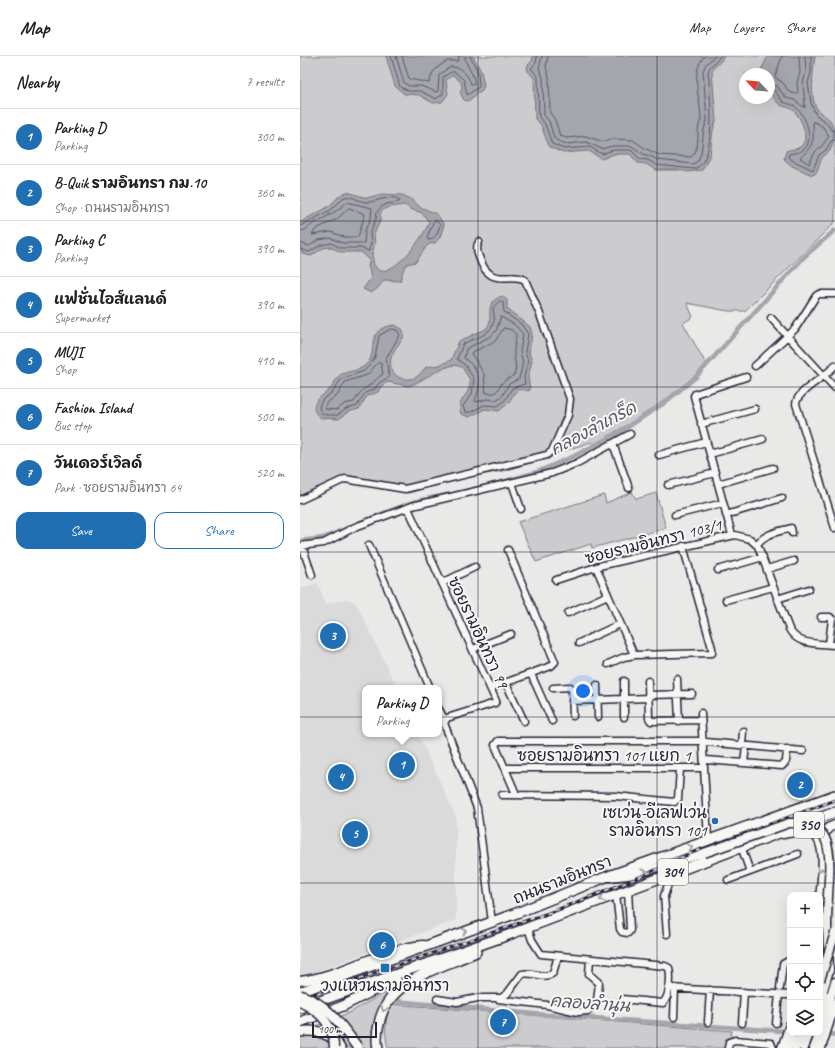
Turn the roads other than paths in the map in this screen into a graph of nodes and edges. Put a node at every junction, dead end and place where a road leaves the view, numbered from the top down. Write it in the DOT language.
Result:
graph roads {
  1 [pos="479,242"];
  2 [pos="835,294"];
  3 [pos="771,318"];
  4 [pos="788,336"];
  5 [pos="835,365"];
  6 [pos="755,366"];
  7 [pos="824,375"];
  8 [pos="746,377"];
  9 [pos="835,388"];
  10 [pos="755,409"];
  11 [pos="701,424"];
  12 [pos="630,434"];
  13 [pos="763,439"];
  14 [pos="706,442"];
  15 [pos="613,444"];
  16 [pos="710,454"];
  17 [pos="658,455"];
  18 [pos="773,468"];
  19 [pos="715,473"];
  20 [pos="512,483"];
  21 [pos="718,484"];
  22 [pos="668,485"];
  23 [pos="629,488"];
  24 [pos="782,498"];
  25 [pos="300,500"];
  26 [pos="723,503"];
  27 [pos="835,503"];
  28 [pos="828,505"];
  29 [pos="408,508"];
  30 [pos="520,509"];
  31 [pos="675,515"];
  32 [pos="726,515"];
  33 [pos="835,528"];
  34 [pos="792,533"];
  35 [pos="732,535"];
  36 [pos="757,544"];
  37 [pos="369,545"];
  38 [pos="301,546"];
  39 [pos="683,546"];
  40 [pos="508,550"];
  41 [pos="763,557"];
  42 [pos="794,561"];
  43 [pos="475,567"];
  44 [pos="596,567"];
  45 [pos="767,569"];
  46 [pos="718,570"];
  47 [pos="312,575"];
  48 [pos="556,580"];
  49 [pos="442,583"];
  50 [pos="773,587"];
  51 [pos="809,589"];
  52 [pos="608,595"];
  53 [pos="777,599"];
  54 [pos="726,600"];
  55 [pos="568,613"];
  56 [pos="821,617"];
  57 [pos="620,624"];
  58 [pos="510,634"];
  59 [pos="579,643"];
  60 [pos="832,644"];
  61 [pos="473,649"];
  62 [pos="634,655"];
  63 [pos="608,664"];
  64 [pos="531,674"];
  65 [pos="677,679"];
  66 [pos="648,681"];
  67 [pos="624,682"];
  68 [pos="506,683"];
  69 [pos="429,685"];
  70 [pos="597,685"];
  71 [pos="491,688"];
  72 [pos="553,688"];
  73 [pos="678,694"];
  74 [pos="692,694"];
  75 [pos="648,696"];
  76 [pos="623,699"];
  77 [pos="598,700"];
  78 [pos="572,701"];
  79 [pos="700,713"];
  80 [pos="442,716"];
  81 [pos="573,716"];
  82 [pos="598,717"];
  83 [pos="624,717"];
  84 [pos="444,720"];
  85 [pos="701,720"];
  86 [pos="524,721"];
  87 [pos="552,721"];
  88 [pos="679,721"];
  89 [pos="743,731"];
  90 [pos="704,742"];
  91 [pos="744,746"];
  92 [pos="787,749"];
  93 [pos="803,751"];
  94 [pos="706,760"];
  95 [pos="744,763"];
  96 [pos="506,768"];
  97 [pos="703,768"];
  98 [pos="680,769"];
  99 [pos="516,794"];
  100 [pos="502,795"];
  101 [pos="835,795"];
  102 [pos="815,802"];
  103 [pos="835,812"];
  104 [pos="821,816"];
  105 [pos="835,826"];
  106 [pos="769,836"];
  107 [pos="708,840"];
  108 [pos="821,843"];
  109 [pos="741,846"];
  110 [pos="798,854"];
  111 [pos="750,872"];
  112 [pos="667,874"];
  113 [pos="606,877"];
  114 [pos="728,880"];
  115 [pos="628,889"];
  116 [pos="821,892"];
  117 [pos="616,894"];
  118 [pos="492,922"];
  119 [pos="528,928"];
  120 [pos="835,933"];
  121 [pos="511,934"];
  122 [pos="667,934"];
  123 [pos="428,945"];
  124 [pos="558,956"];
  125 [pos="590,959"];
  126 [pos="787,962"];
  127 [pos="416,967"];
  128 [pos="829,970"];
  129 [pos="823,971"];
  130 [pos="300,981"];
  131 [pos="835,982"];
  132 [pos="672,988"];
  133 [pos="710,990"];
  134 [pos="823,990"];
  135 [pos="779,991"];
  136 [pos="744,992"];
  137 [pos="300,994"];
  138 [pos="787,994"];
  139 [pos="437,999"];
  140 [pos="498,999"];
  141 [pos="622,999"];
  142 [pos="823,1000"];
  143 [pos="300,1002"];
  144 [pos="835,1004"];
  145 [pos="300,1008"];
  146 [pos="674,1017"];
  147 [pos="823,1019"];
  148 [pos="300,1022"];
  149 [pos="708,1022"];
  150 [pos="742,1023"];
  151 [pos="776,1023"];
  152 [pos="300,1032"];
  153 [pos="787,1034"];
  154 [pos="792,1036"];
  155 [pos="801,1036"];
  156 [pos="808,1036"];
  157 [pos="817,1036"];
  158 [pos="817,1036"];
  159 [pos="334,1048"];
  160 [pos="340,1048"];
  161 [pos="358,1048"];
  162 [pos="378,1048"];
  163 [pos="728,1048"];
  164 [pos="772,1048"];
  165 [pos="782,1048"];
  166 [pos="788,1048"];
  167 [pos="796,1048"];
  168 [pos="804,1048"];
  169 [pos="808,1048"];
  170 [pos="814,1048"];
  171 [pos="820,1048"];
  1 -- 25 [label="street"];
  2 -- 4 [label="street"];
  3 -- 4 [label="street"];
  4 -- 6 [label="street"];
  4 -- 7 [label="street"];
  5 -- 7 [label="street"];
  7 -- 9 [label="street"];
  7 -- 28 [label="street"];
  8 -- 11 [label="street"];
  10 -- 11 [label="street"];
  11 -- 14 [label="street"];
  12 -- 15 [label="street"];
  13 -- 16 [label="street"];
  14 -- 16 [label="street"];
  14 -- 17 [label="street"];
  15 -- 20 [label="street"];
  15 -- 23 [label="street"];
  16 -- 19 [label="street"];
  18 -- 21 [label="street"];
  19 -- 21 [label="street"];
  19 -- 22 [label="street"];
  20 -- 29 [label="street"];
  20 -- 30 [label="street"];
  21 -- 26 [label="street"];
  24 -- 32 [label="street"];
  26 -- 31 [label="street"];
  26 -- 32 [label="street"];
  27 -- 28 [label="street"];
  28 -- 33 [label="street"];
  29 -- 38 [label="street"];
  29 -- 49 [label="street, ซอยรามอินทรา 99"];
  32 -- 35 [label="street"];
  34 -- 36 [label="street"];
  35 -- 36 [label="street, ซอยรามอินทรา 103/1"];
  35 -- 39 [label="street, ซอยรามอินทรา 103/1"];
  36 -- 41 [label="street"];
  37 -- 69 [label="street"];
  38 -- 47 [label="street"];
  39 -- 44 [label="street, ซอยรามอินทรา 103/1"];
  39 -- 62 [label="street"];
  40 -- 64 [label="street"];
  41 -- 45 [label="street"];
  41 -- 46 [label="street"];
  42 -- 45 [label="street"];
  43 -- 49 [label="street"];
  44 -- 48 [label="street, ซอยรามอินทรา 103/1"];
  44 -- 52 [label="street"];
  45 -- 50 [label="street"];
  49 -- 61 [label="street, ซอยรามอินทรา 99"];
  50 -- 53 [label="street"];
  50 -- 54 [label="street"];
  51 -- 53 [label="street"];
  52 -- 55 [label="street"];
  52 -- 57 [label="street"];
  53 -- 60 [label="street"];
  56 -- 60 [label="street"];
  57 -- 59 [label="street"];
  57 -- 62 [label="street"];
  58 -- 61 [label="street"];
  61 -- 71 [label="street, ซอยรามอินทรา 99"];
  62 -- 63 [label="street"];
  64 -- 68 [label="street"];
  64 -- 87 [label="street"];
  65 -- 73 [label="street"];
  66 -- 75 [label="street"];
  67 -- 76 [label="street"];
  68 -- 71 [label="street"];
  68 -- 86 [label="street"];
  70 -- 77 [label="street"];
  71 -- 84 [label="street, ซอยรามอินทรา 99"];
  72 -- 78 [label="street"];
  73 -- 74 [label="street"];
  73 -- 75 [label="street"];
  73 -- 88 [label="street"];
  75 -- 76 [label="street"];
  75 -- 88 [label="street"];
  76 -- 77 [label="street"];
  76 -- 83 [label="street"];
  77 -- 78 [label="street"];
  77 -- 82 [label="street"];
  78 -- 81 [label="street"];
  79 -- 85 [label="street"];
  80 -- 84 [label="street"];
  84 -- 118 [label="street"];
  85 -- 88 [label="street"];
  85 -- 90 [label="street"];
  89 -- 91 [label="street"];
  90 -- 91 [label="street"];
  90 -- 96 [label="street"];
  90 -- 97 [label="street"];
  91 -- 92 [label="street"];
  91 -- 95 [label="street"];
  92 -- 93 [label="street"];
  92 -- 95 [label="street"];
  94 -- 95 [label="street"];
  96 -- 98 [label="street, ซอยรามอินทรา 101 แยก 1"];
  96 -- 99 [label="street"];
  97 -- 98 [label="street, ซอยรามอินทรา 101 แยก 1"];
  97 -- 107 [label="street"];
  98 -- 99 [label="street"];
  99 -- 100 [label="street"];
  101 -- 102 [label="highway, ถนนรามอินทรา / 304"];
  102 -- 104 [label="highway"];
  102 -- 107 [label="highway, ถนนรามอินทรา / 304"];
  103 -- 104 [label="highway, ถนนรามอินทรา / 304"];
  104 -- 106 [label="highway, ถนนรามอินทรา / 304"];
  105 -- 108 [label="main road"];
  106 -- 108 [label="main road, 350"];
  106 -- 109 [label="highway, ถนนรามอินทรา / 304"];
  113 -- 107 [label="highway, ถนนรามอินทรา / 304, one-way"];
  116 -- 108 [label="main road, 350, one-way"];
  109 -- 111 [label="street"];
  109 -- 112 [label="highway, ถนนรามอินทรา / 304"];
  110 -- 111 [label="street"];
  111 -- 114 [label="street"];
  112 -- 115 [label="highway, ถนนรามอินทรา / 304"];
  112 -- 122 [label="street"];
  113 -- 118 [label="highway, ถนนรามอินทรา / 304"];
  113 -- 128 [label="main road, 350, one-way, bridge"];
  115 -- 117 [label="highway, ถนนรามอินทรา / 304"];
  115 -- 117 [label="street"];
  117 -- 119 [label="highway, ถนนรามอินทรา / 304, one-way"];
  123 -- 118 [label="highway, ถนนรามอินทรา / 304, one-way"];
  119 -- 121 [label="highway, ถนนรามอินทรา / 304"];
  119 -- 124 [label="street"];
  120 -- 129 [label="main road, bridge"];
  121 -- 127 [label="highway, ถนนรามอินทรา / 304"];
  121 -- 162 [label="highway, one-way"];
  123 -- 130 [label="main road"];
  123 -- 137 [label="highway, ถนนรามอินทรา / 304"];
  124 -- 125 [label="street"];
  124 -- 140 [label="street"];
  125 -- 132 [label="street"];
  125 -- 140 [label="street"];
  126 -- 135 [label="street"];
  127 -- 145 [label="highway, ถนนรามอินทรา / 304"];
  127 -- 148 [label="highway"];
  128 -- 134 [label="main road, 350"];
  128 -- 142 [label="main road"];
  131 -- 147 [label="main road"];
  132 -- 133 [label="street"];
  132 -- 141 [label="street"];
  132 -- 146 [label="street"];
  133 -- 136 [label="street"];
  133 -- 149 [label="street"];
  135 -- 136 [label="street"];
  135 -- 138 [label="street"];
  135 -- 151 [label="street"];
  136 -- 150 [label="street"];
  137 -- 161 [label="highway, bridge"];
  139 -- 140 [label="street"];
  143 -- 159 [label="main road, bridge"];
  144 -- 171 [label="main road"];
  152 -- 160 [label="highway"];
  153 -- 165 [label="main road"];
  154 -- 166 [label="main road"];
  155 -- 167 [label="main road"];
  156 -- 168 [label="main road"];
  157 -- 169 [label="main road"];
  158 -- 170 [label="main road"];
  163 -- 164 [label="street"];
}
